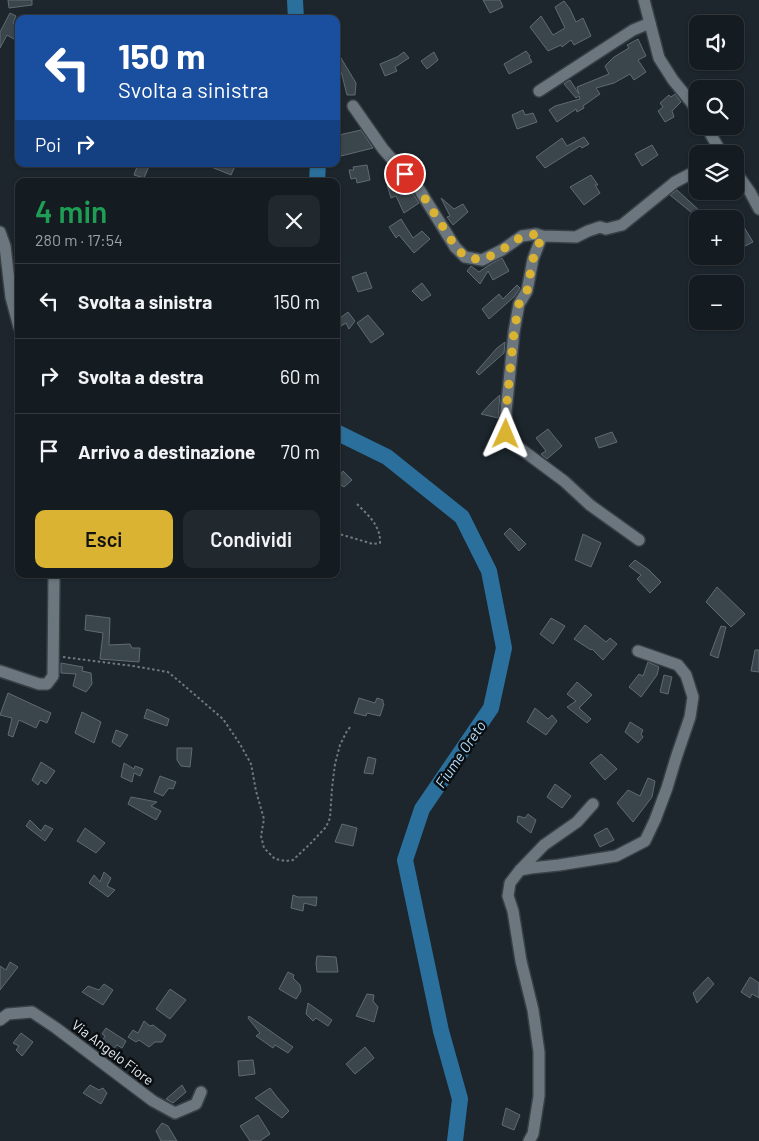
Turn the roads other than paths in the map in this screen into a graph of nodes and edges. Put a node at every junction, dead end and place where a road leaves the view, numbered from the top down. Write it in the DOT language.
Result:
graph roads {
  1 [pos="644,0"];
  2 [pos="650,23"];
  3 [pos="539,91"];
  4 [pos="689,100"];
  5 [pos="353,106"];
  6 [pos="689,175"];
  7 [pos="744,184"];
  8 [pos="759,209"];
  9 [pos="0,232"];
  10 [pos="542,236"];
  11 [pos="15,312"];
  12 [pos="639,540"];
  13 [pos="54,578"];
  14 [pos="638,651"];
  15 [pos="0,671"];
  16 [pos="592,804"];
  17 [pos="520,870"];
  18 [pos="0,1020"];
  19 [pos="201,1092"];
  20 [pos="529,1141"];
  1 -- 2 [label="street"];
  2 -- 3 [label="street"];
  2 -- 4 [label="street"];
  5 -- 10 [label="street"];
  6 -- 10 [label="street"];
  7 -- 8 [label="street"];
  9 -- 11 [label="street"];
  10 -- 12 [label="street"];
  13 -- 15 [label="street"];
  14 -- 17 [label="street"];
  16 -- 17 [label="street"];
  17 -- 20 [label="street"];
  18 -- 19 [label="street, Via Angelo Fiore"];
}
